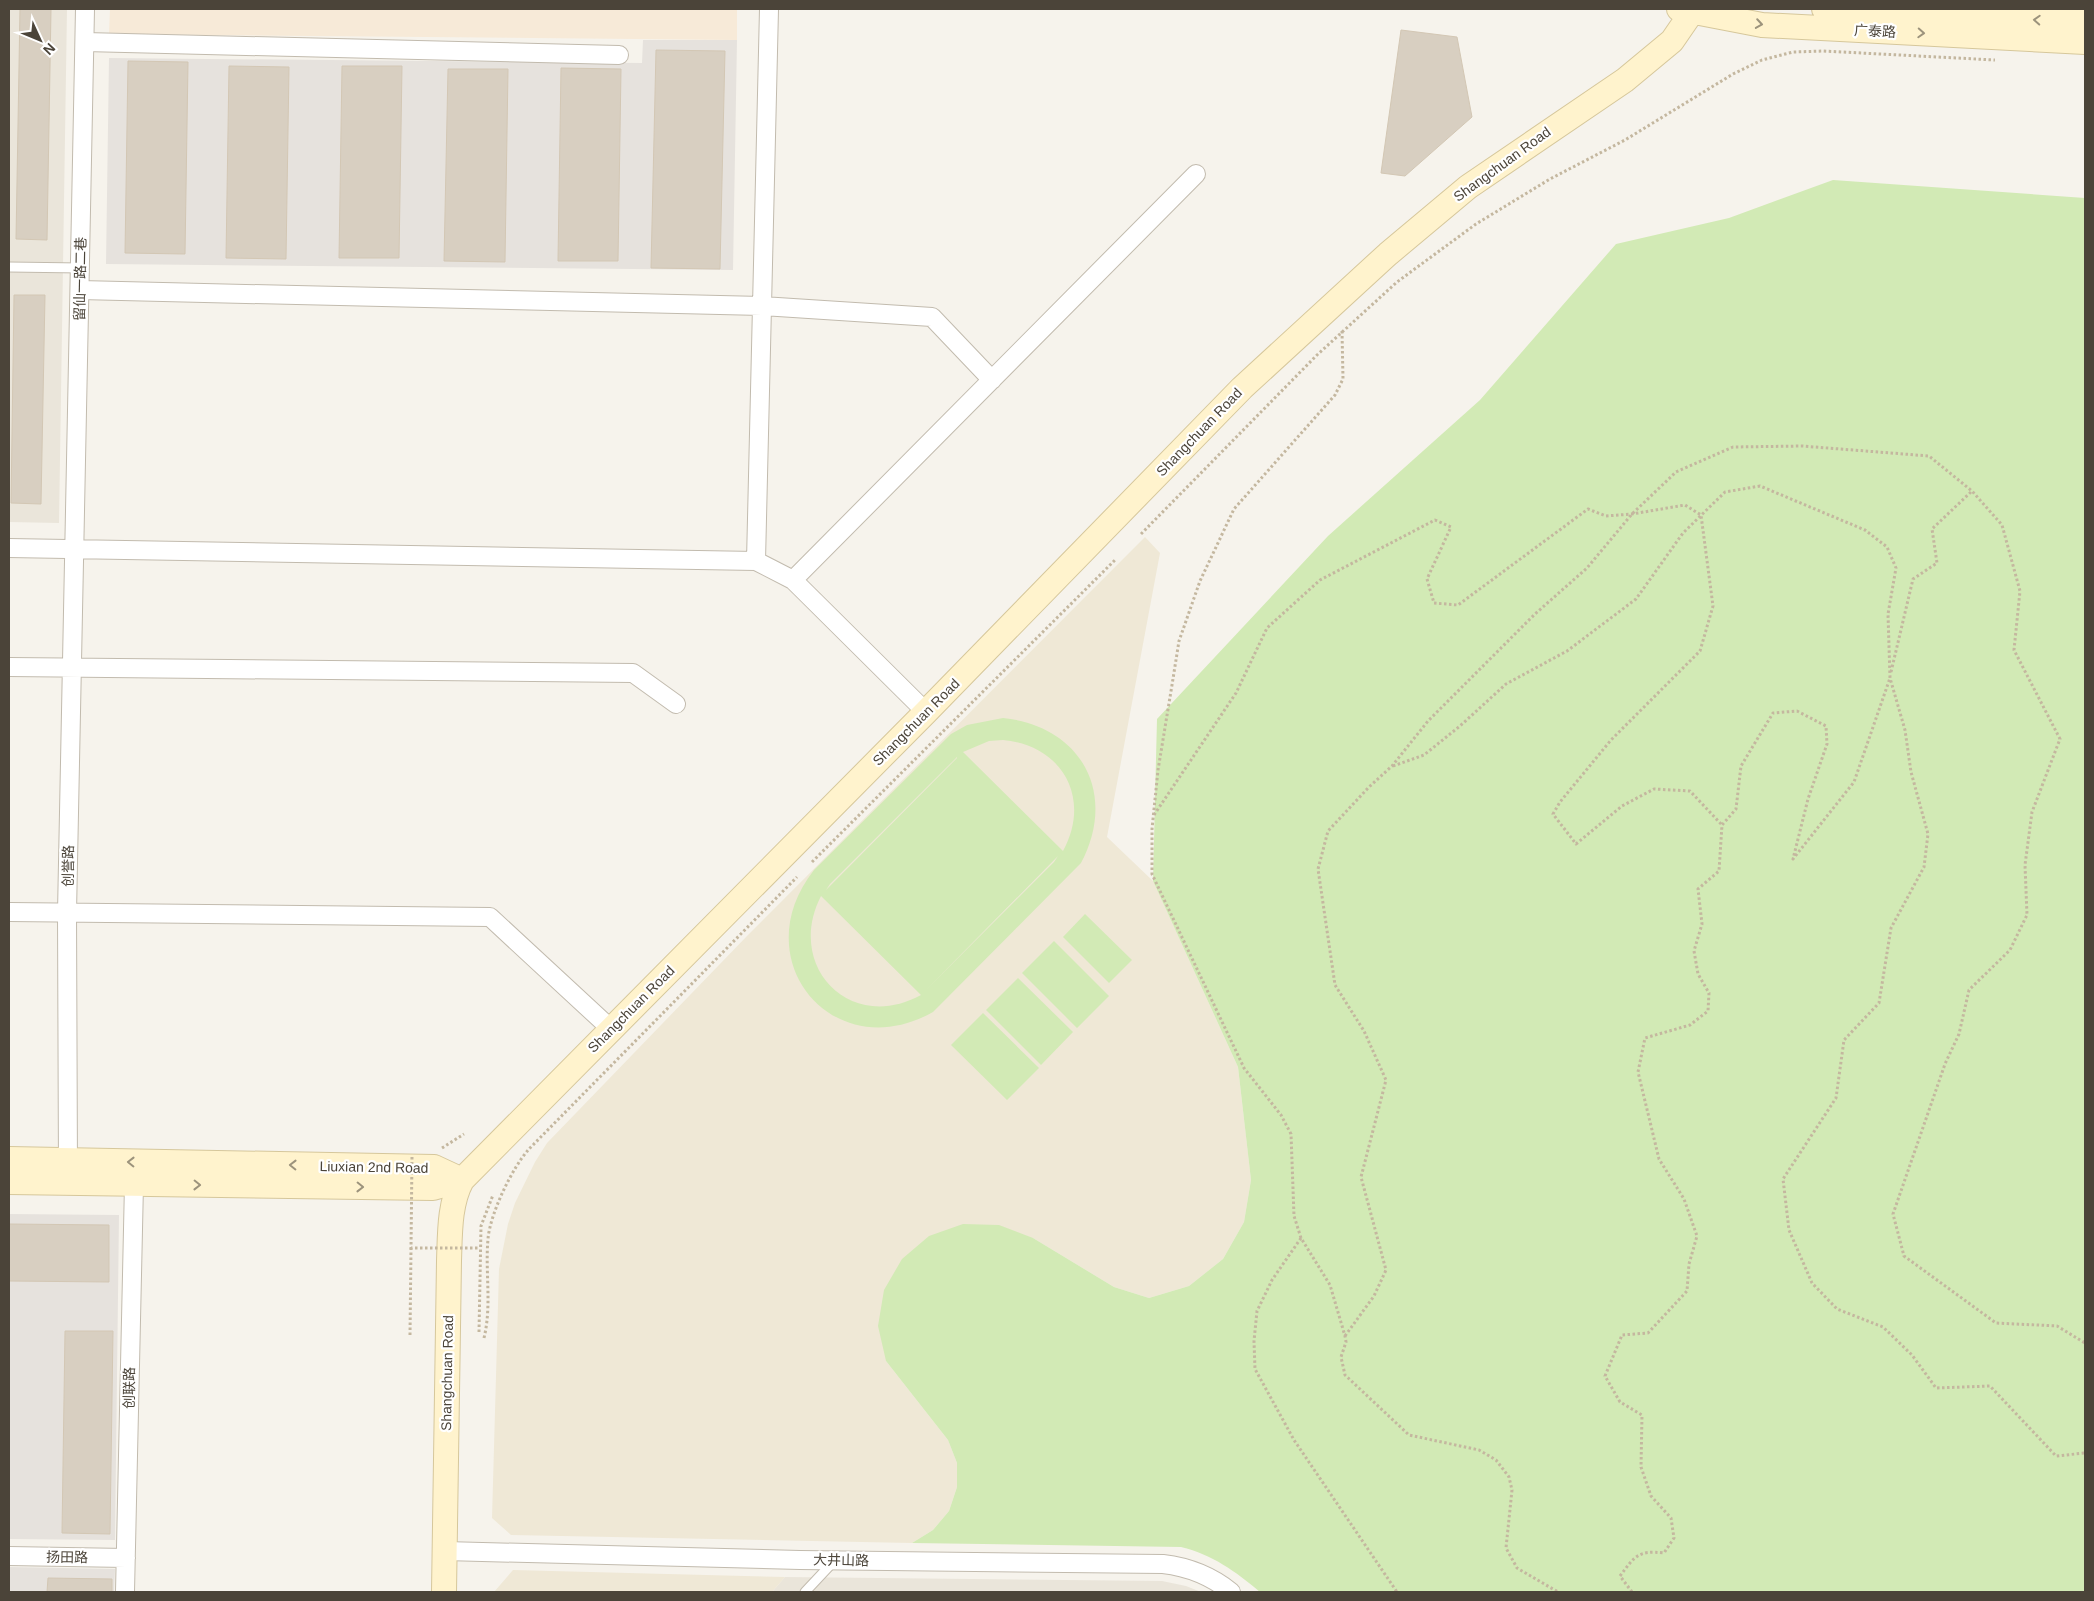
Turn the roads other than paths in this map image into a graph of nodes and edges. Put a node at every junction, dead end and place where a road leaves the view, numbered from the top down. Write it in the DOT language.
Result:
graph roads {
  1 [pos="86,9"];
  2 [pos="769,9"];
  3 [pos="1688,9"];
  4 [pos="1722,9"];
  5 [pos="1824,9"];
  6 [pos="2085,22"];
  7 [pos="85,42"];
  8 [pos="2085,42"];
  9 [pos="619,55"];
  10 [pos="1196,174"];
  11 [pos="9,267"];
  12 [pos="81,268"];
  13 [pos="80,290"];
  14 [pos="762,306"];
  15 [pos="992,380"];
  16 [pos="9,548"];
  17 [pos="76,549"];
  18 [pos="756,561"];
  19 [pos="793,580"];
  20 [pos="9,667"];
  21 [pos="73,667"];
  22 [pos="676,704"];
  23 [pos="926,712"];
  24 [pos="9,912"];
  25 [pos="66,913"];
  26 [pos="611,1029"];
  27 [pos="9,1160"];
  28 [pos="68,1172"];
  29 [pos="462,1180"];
  30 [pos="9,1182"];
  31 [pos="134,1184"];
  32 [pos="445,1551"];
  33 [pos="9,1556"];
  34 [pos="126,1558"];
  35 [pos="836,1560"];
  36 [pos="125,1592"];
  37 [pos="444,1592"];
  38 [pos="806,1592"];
  39 [pos="1231,1592"];
  1 -- 7 [label="street, 留仙一路二巷"];
  2 -- 14 [label="street"];
  3 -- 4 [label="main road"];
  3 -- 8 [label="main road, 广泰路, one-way"];
  3 -- 23 [label="main road, Shangchuan Road"];
  6 -- 5 [label="main road, 广泰路, one-way"];
  7 -- 9 [label="street"];
  7 -- 12 [label="street, 留仙一路二巷"];
  10 -- 15 [label="street"];
  11 -- 12 [label="lane"];
  12 -- 13 [label="street, 留仙一路二巷"];
  13 -- 14 [label="street"];
  13 -- 17 [label="street, 留仙一路二巷"];
  14 -- 15 [label="street"];
  14 -- 18 [label="street"];
  15 -- 19 [label="street"];
  16 -- 17 [label="street"];
  17 -- 18 [label="street"];
  17 -- 21 [label="street, 创誉路"];
  18 -- 19 [label="street"];
  19 -- 23 [label="street"];
  20 -- 21 [label="street"];
  21 -- 22 [label="street"];
  21 -- 25 [label="street, 创誉路"];
  23 -- 26 [label="main road, Shangchuan Road"];
  24 -- 25 [label="street"];
  25 -- 26 [label="street"];
  25 -- 28 [label="street, 创誉路"];
  26 -- 29 [label="main road, Shangchuan Road"];
  27 -- 28 [label="main road, Liuxian 2nd Road"];
  29 -- 28 [label="main road, Liuxian 2nd Road, one-way"];
  28 -- 30 [label="main road, Liuxian 2nd Road"];
  28 -- 31 [label="main road, Liuxian 2nd Road"];
  31 -- 29 [label="main road, Liuxian 2nd Road, one-way"];
  29 -- 32 [label="main road, Shangchuan Road"];
  31 -- 34 [label="street, 创联路"];
  32 -- 35 [label="street, 大井山路"];
  32 -- 37 [label="main road, Shangchuan Road"];
  33 -- 34 [label="street, 扬田路"];
  34 -- 36 [label="street, 创联路"];
  35 -- 38 [label="lane"];
  35 -- 39 [label="street, 大井山路"];
}
